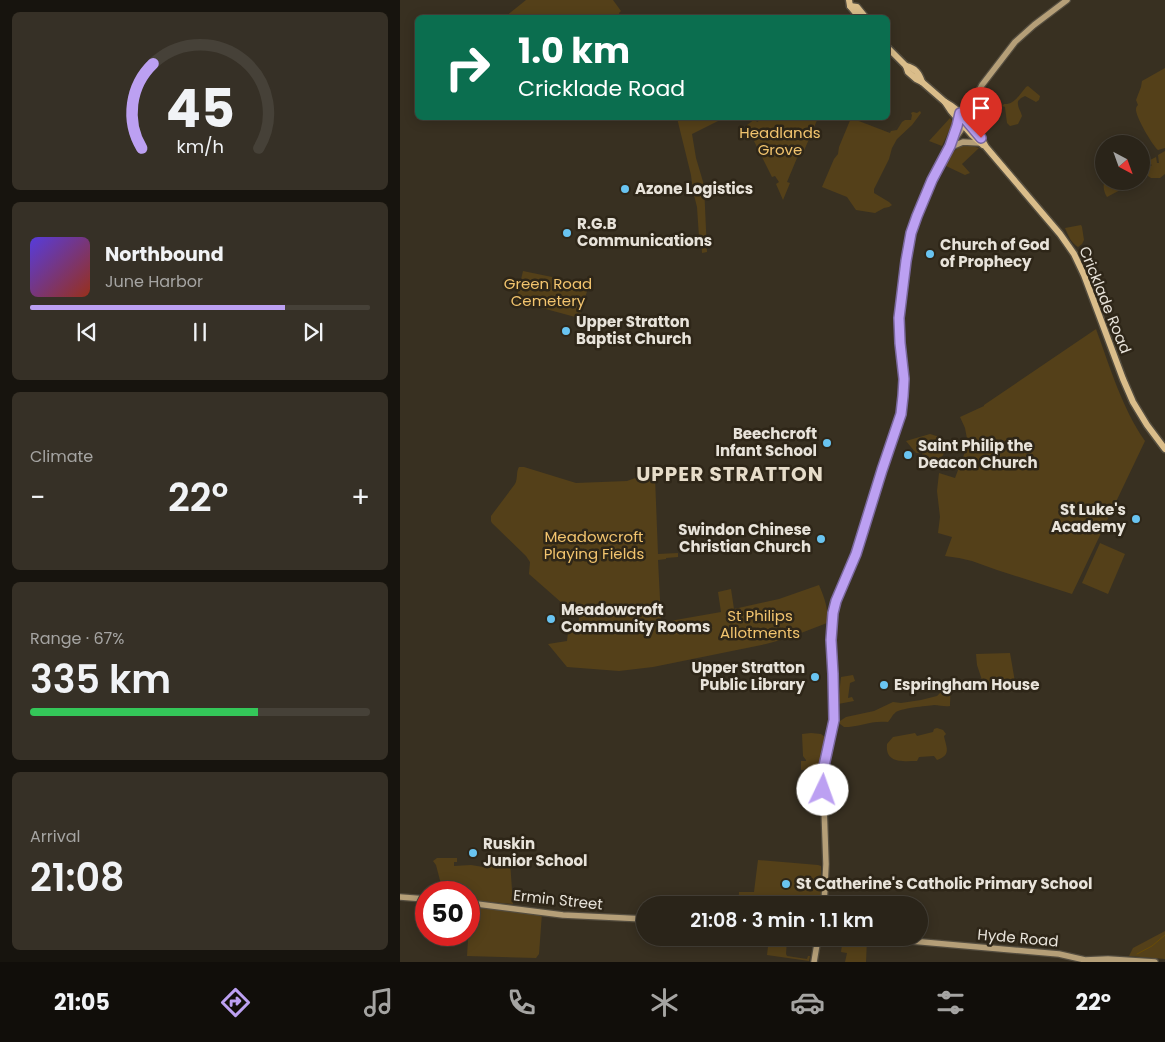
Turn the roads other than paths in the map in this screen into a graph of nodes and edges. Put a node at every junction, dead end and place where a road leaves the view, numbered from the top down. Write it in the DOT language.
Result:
graph roads {
  1 [pos="1067,0"];
  2 [pos="850,3"];
  3 [pos="858,15"];
  4 [pos="864,15"];
  5 [pos="890,50"];
  6 [pos="975,95"];
  7 [pos="968,101"];
  8 [pos="946,103"];
  9 [pos="962,119"];
  10 [pos="984,145"];
  11 [pos="950,147"];
  12 [pos="1165,449"];
  13 [pos="824,896"];
  14 [pos="400,897"];
  15 [pos="415,899"];
  16 [pos="480,904"];
  17 [pos="636,919"];
  18 [pos="928,942"];
  19 [pos="817,946"];
  20 [pos="814,962"];
  21 [pos="1155,962"];
  1 -- 6 [label="main road"];
  2 -- 3 [label="main road"];
  2 -- 4 [label="main road"];
  5 -- 8 [label="main road, Cricklade Road"];
  6 -- 7 [label="main road"];
  6 -- 9 [label="main road"];
  7 -- 8 [label="main road"];
  7 -- 9 [label="main road"];
  8 -- 9 [label="main road, Cricklade Road"];
  9 -- 10 [label="main road, Cricklade Road"];
  9 -- 11 [label="main road"];
  10 -- 11 [label="main road"];
  10 -- 12 [label="main road, Cricklade Road"];
  11 -- 13 [label="main road"];
  14 -- 15 [label="main road"];
  16 -- 17 [label="main road, Ermin Street"];
  18 -- 21 [label="main road, Hyde Road"];
  19 -- 20 [label="main road"];
}
